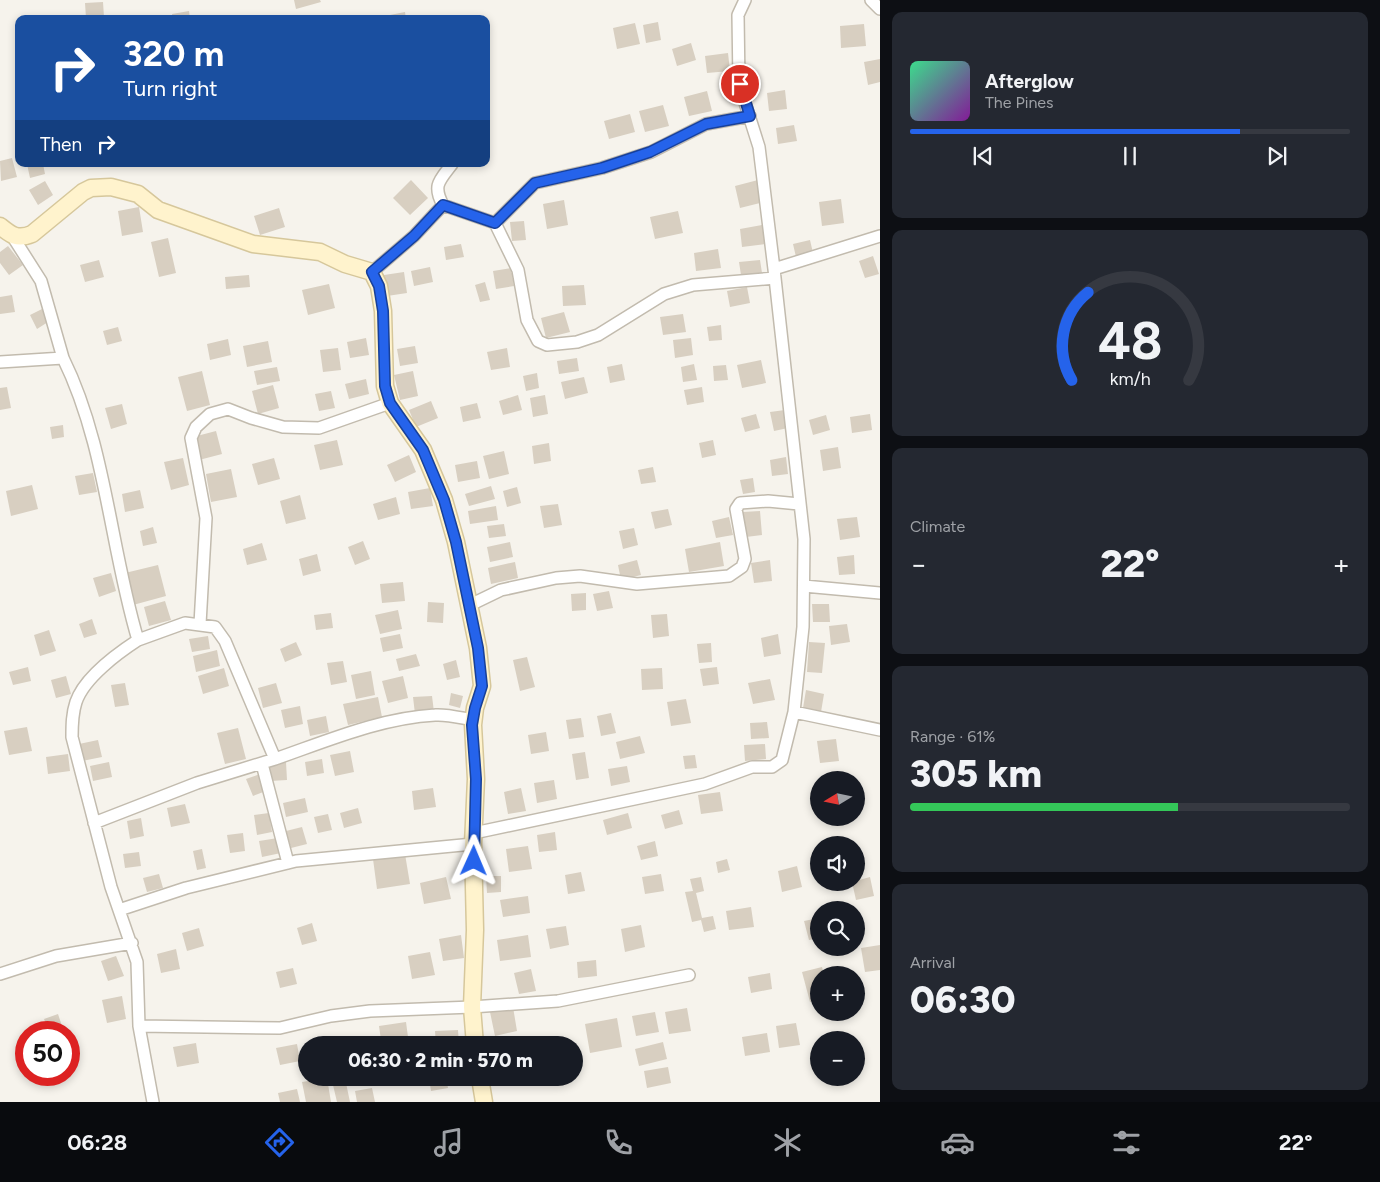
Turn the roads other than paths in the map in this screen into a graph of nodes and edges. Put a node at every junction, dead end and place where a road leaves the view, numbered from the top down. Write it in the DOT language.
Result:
graph roads {
  1 [pos="745,0"];
  2 [pos="871,0"];
  3 [pos="880,9"];
  4 [pos="750,116"];
  5 [pos="450,167"];
  6 [pos="443,205"];
  7 [pos="495,223"];
  8 [pos="0,226"];
  9 [pos="880,236"];
  10 [pos="13,237"];
  11 [pos="372,272"];
  12 [pos="775,274"];
  13 [pos="63,358"];
  14 [pos="0,362"];
  15 [pos="390,403"];
  16 [pos="799,504"];
  17 [pos="804,586"];
  18 [pos="880,593"];
  19 [pos="470,605"];
  20 [pos="200,624"];
  21 [pos="138,640"];
  22 [pos="794,712"];
  23 [pos="473,720"];
  24 [pos="880,730"];
  25 [pos="275,759"];
  26 [pos="262,764"];
  27 [pos="94,823"];
  28 [pos="474,838"];
  29 [pos="288,863"];
  30 [pos="119,910"];
  31 [pos="132,943"];
  32 [pos="0,974"];
  33 [pos="689,976"];
  34 [pos="472,1007"];
  35 [pos="139,1026"];
  36 [pos="474,1036"];
  37 [pos="481,1086"];
  38 [pos="153,1102"];
  39 [pos="484,1102"];
  1 -- 4 [label="street"];
  2 -- 3 [label="street"];
  4 -- 7 [label="street"];
  4 -- 12 [label="street"];
  5 -- 6 [label="street"];
  6 -- 7 [label="street"];
  6 -- 11 [label="street"];
  7 -- 12 [label="street"];
  8 -- 10 [label="main road"];
  9 -- 12 [label="street"];
  10 -- 11 [label="main road"];
  10 -- 13 [label="street"];
  11 -- 15 [label="main road"];
  12 -- 16 [label="street"];
  13 -- 14 [label="street"];
  13 -- 21 [label="street"];
  15 -- 19 [label="main road"];
  15 -- 20 [label="street"];
  16 -- 17 [label="street"];
  16 -- 19 [label="street"];
  17 -- 18 [label="street"];
  17 -- 22 [label="street"];
  19 -- 23 [label="main road"];
  20 -- 21 [label="street"];
  20 -- 25 [label="street"];
  21 -- 27 [label="street"];
  22 -- 24 [label="street"];
  22 -- 28 [label="street"];
  23 -- 25 [label="street"];
  23 -- 28 [label="main road"];
  25 -- 26 [label="street"];
  26 -- 27 [label="street"];
  26 -- 29 [label="street"];
  27 -- 30 [label="street"];
  28 -- 29 [label="street"];
  28 -- 34 [label="main road"];
  29 -- 30 [label="street"];
  30 -- 31 [label="street"];
  31 -- 32 [label="street"];
  31 -- 35 [label="street"];
  33 -- 34 [label="street"];
  34 -- 35 [label="street"];
  34 -- 36 [label="main road"];
  35 -- 38 [label="street"];
  37 -- 39 [label="main road"];
}
